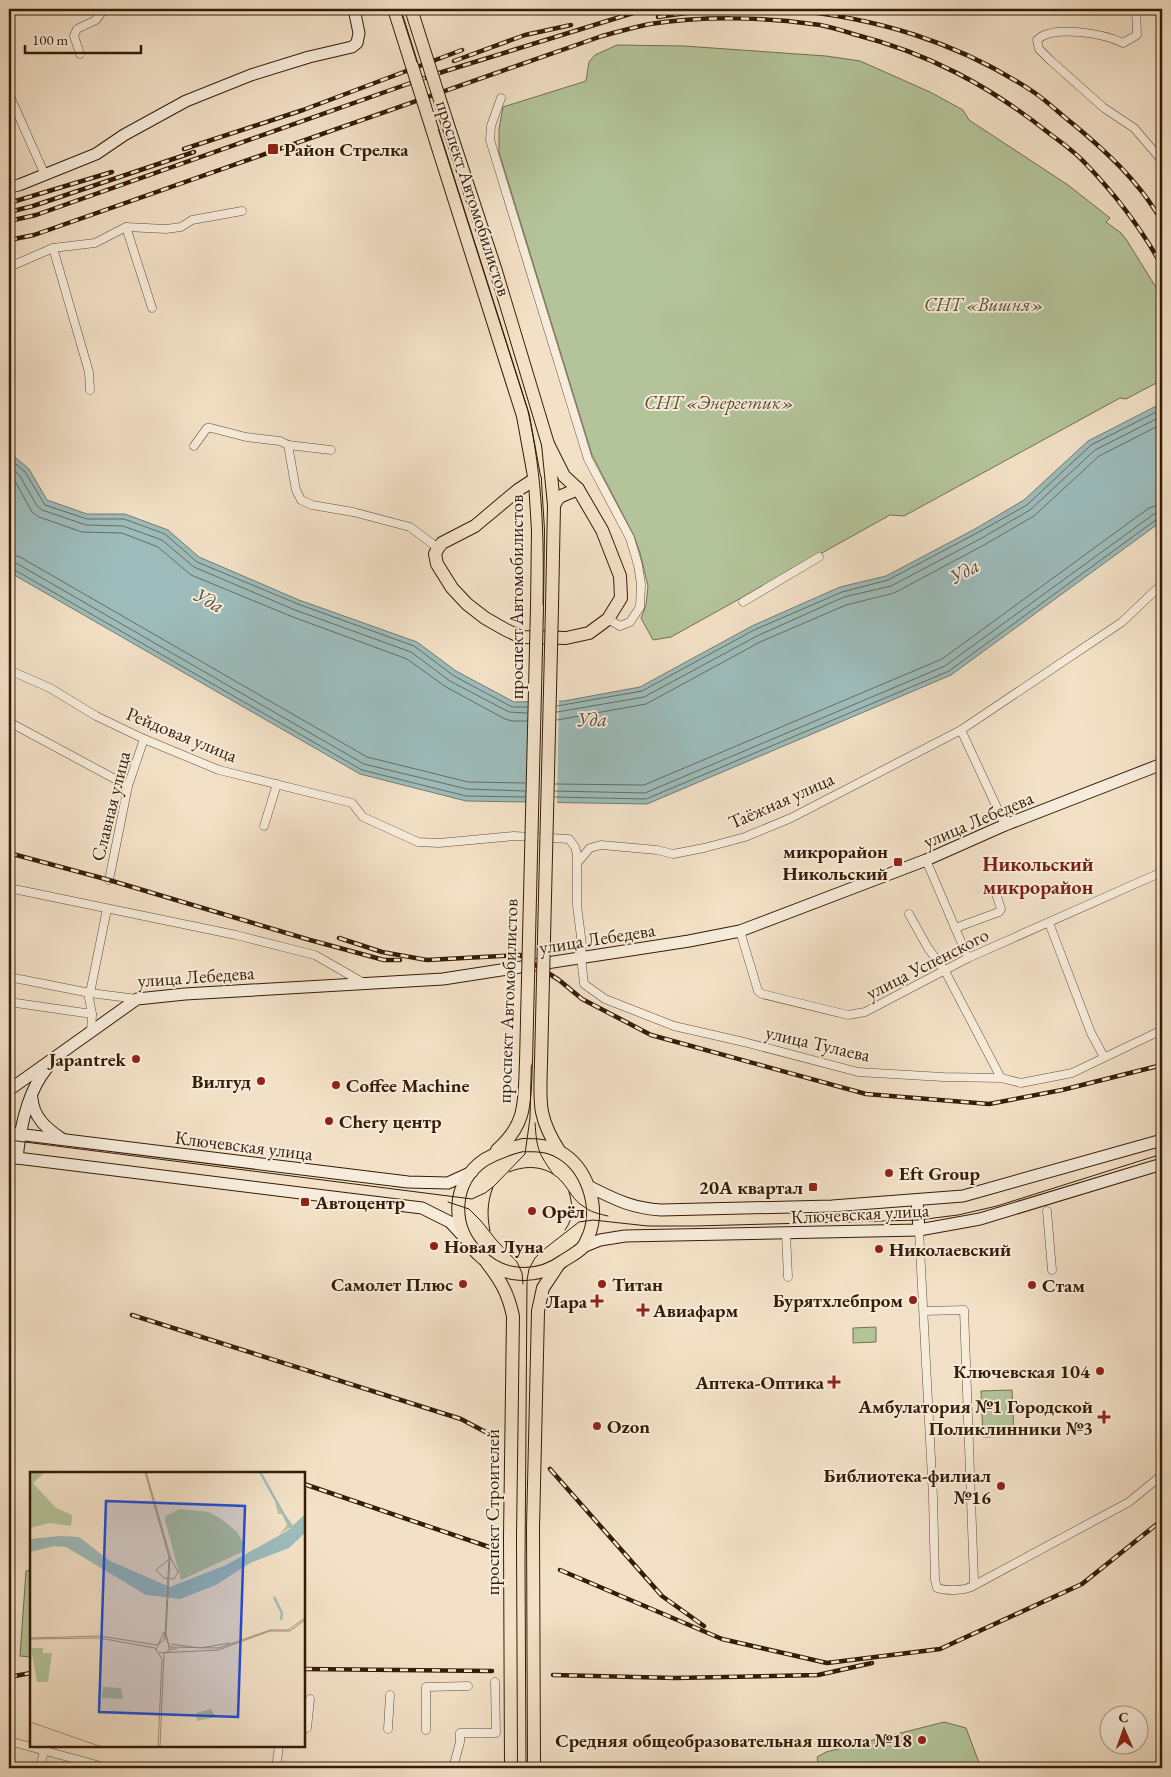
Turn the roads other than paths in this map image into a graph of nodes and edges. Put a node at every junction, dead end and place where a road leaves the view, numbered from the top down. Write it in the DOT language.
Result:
graph roads {
  1 [pos="104,9"];
  2 [pos="354,9"];
  3 [pos="394,9"];
  4 [pos="411,9"];
  5 [pos="1136,9"];
  6 [pos="80,54"];
  7 [pos="9,94"];
  8 [pos="501,98"];
  9 [pos="1162,163"];
  10 [pos="45,175"];
  11 [pos="9,187"];
  12 [pos="242,211"];
  13 [pos="126,227"];
  14 [pos="53,248"];
  15 [pos="9,266"];
  16 [pos="152,308"];
  17 [pos="90,390"];
  18 [pos="548,444"];
  19 [pos="194,446"];
  20 [pos="288,446"];
  21 [pos="331,450"];
  22 [pos="535,479"];
  23 [pos="578,489"];
  24 [pos="554,505"];
  25 [pos="438,548"];
  26 [pos="819,557"];
  27 [pos="1162,584"];
  28 [pos="743,602"];
  29 [pos="608,619"];
  30 [pos="9,670"];
  31 [pos="9,722"];
  32 [pos="961,730"];
  33 [pos="144,739"];
  34 [pos="1162,764"];
  35 [pos="277,784"];
  36 [pos="128,786"];
  37 [pos="1005,825"];
  38 [pos="264,826"];
  39 [pos="926,860"];
  40 [pos="578,862"];
  41 [pos="1162,872"];
  42 [pos="109,880"];
  43 [pos="9,888"];
  44 [pos="995,890"];
  45 [pos="107,909"];
  46 [pos="910,914"];
  47 [pos="1049,923"];
  48 [pos="955,928"];
  49 [pos="740,931"];
  50 [pos="582,957"];
  51 [pos="968,958"];
  52 [pos="945,970"];
  53 [pos="9,977"];
  54 [pos="362,982"];
  55 [pos="89,993"];
  56 [pos="137,999"];
  57 [pos="9,1002"];
  58 [pos="92,1014"];
  59 [pos="1162,1030"];
  60 [pos="91,1033"];
  61 [pos="1104,1057"];
  62 [pos="55,1059"];
  63 [pos="1001,1078"];
  64 [pos="9,1090"];
  65 [pos="32,1096"];
  66 [pos="14,1134"];
  67 [pos="1162,1140"];
  68 [pos="66,1141"];
  69 [pos="560,1152"];
  70 [pos="13,1157"];
  71 [pos="483,1161"];
  72 [pos="1162,1164"];
  73 [pos="472,1172"];
  74 [pos="588,1186"];
  75 [pos="916,1200"];
  76 [pos="1047,1211"];
  77 [pos="919,1230"];
  78 [pos="786,1234"];
  79 [pos="463,1236"];
  80 [pos="583,1248"];
  81 [pos="487,1263"];
  82 [pos="559,1264"];
  83 [pos="1052,1270"];
  84 [pos="788,1277"];
  85 [pos="924,1311"];
  86 [pos="1162,1475"];
  87 [pos="973,1586"];
  88 [pos="495,1682"];
  89 [pos="468,1686"];
  90 [pos="390,1695"];
  91 [pos="310,1699"];
  92 [pos="307,1728"];
  93 [pos="388,1729"];
  94 [pos="426,1730"];
  95 [pos="9,1741"];
  96 [pos="30,1746"];
  97 [pos="279,1747"];
  98 [pos="43,1749"];
  99 [pos="40,1768"];
  100 [pos="108,1768"];
  101 [pos="276,1768"];
  102 [pos="453,1768"];
  103 [pos="511,1768"];
  104 [pos="534,1768"];
  1 -- 6 [label="street"];
  2 -- 10 [label="main road"];
  3 -- 22 [label="main road, проспект Автомобилистов, bridge"];
  4 -- 18 [label="main road, проспект Автомобилистов, bridge"];
  5 -- 9 [label="street"];
  7 -- 10 [label="street"];
  8 -- 29 [label="street"];
  10 -- 11 [label="main road"];
  12 -- 13 [label="street"];
  13 -- 14 [label="street"];
  13 -- 16 [label="street"];
  14 -- 15 [label="street"];
  14 -- 17 [label="street"];
  18 -- 23 [label="main road"];
  18 -- 24 [label="main road, проспект Автомобилистов"];
  19 -- 20 [label="street"];
  20 -- 21 [label="street"];
  20 -- 25 [label="street"];
  22 -- 25 [label="main road"];
  22 -- 71 [label="main road, проспект Автомобилистов, bridge"];
  23 -- 24 [label="main road"];
  23 -- 29 [label="main road"];
  24 -- 69 [label="main road, проспект Автомобилистов, bridge"];
  25 -- 29 [label="main road"];
  26 -- 28 [label="street"];
  27 -- 32 [label="street, Таёжная улица"];
  30 -- 33 [label="street, Рейдовая улица"];
  31 -- 36 [label="street"];
  32 -- 37 [label="street"];
  32 -- 40 [label="street, Таёжная улица"];
  33 -- 35 [label="street, Рейдовая улица"];
  33 -- 36 [label="street, Славная улица"];
  34 -- 37 [label="main road, улица Лебедева"];
  35 -- 38 [label="street"];
  35 -- 40 [label="street, Рейдовая улица"];
  36 -- 42 [label="street, Славная улица"];
  37 -- 39 [label="main road, улица Лебедева"];
  39 -- 48 [label="street"];
  39 -- 49 [label="main road, улица Лебедева"];
  40 -- 50 [label="street"];
  41 -- 47 [label="street, улица Успенского"];
  43 -- 45 [label="street"];
  44 -- 48 [label="street"];
  45 -- 54 [label="street"];
  45 -- 55 [label="street"];
  46 -- 52 [label="street"];
  47 -- 51 [label="street, улица Успенского"];
  47 -- 61 [label="street"];
  48 -- 51 [label="street"];
  49 -- 50 [label="main road, улица Лебедева"];
  49 -- 52 [label="street, улица Успенского"];
  50 -- 54 [label="main road, улица Лебедева"];
  50 -- 63 [label="street, улица Тулаева"];
  51 -- 52 [label="street, улица Успенского"];
  52 -- 63 [label="street"];
  53 -- 55 [label="street, улица Лебедева"];
  54 -- 56 [label="main road, улица Лебедева"];
  55 -- 56 [label="street, улица Лебедева"];
  55 -- 58 [label="street"];
  56 -- 60 [label="main road"];
  57 -- 58 [label="street"];
  58 -- 60 [label="street"];
  59 -- 61 [label="street, улица Тулаева"];
  60 -- 62 [label="main road"];
  61 -- 63 [label="street, улица Тулаева"];
  62 -- 64 [label="main road"];
  62 -- 65 [label="main road"];
  65 -- 66 [label="main road"];
  65 -- 68 [label="main road"];
  66 -- 68 [label="main road, Ключевская улица"];
  66 -- 70 [label="main road"];
  67 -- 75 [label="main road, Ключевская улица"];
  68 -- 73 [label="main road, Ключевская улица"];
  69 -- 71 [label="main road"];
  69 -- 74 [label="main road"];
  70 -- 79 [label="main road"];
  71 -- 73 [label="main road"];
  72 -- 77 [label="main road, Ключевская улица"];
  73 -- 79 [label="main road"];
  74 -- 75 [label="main road, Ключевская улица"];
  74 -- 80 [label="main road"];
  75 -- 77 [label="main road"];
  76 -- 83 [label="street"];
  77 -- 78 [label="main road, Ключевская улица"];
  77 -- 85 [label="street"];
  78 -- 80 [label="main road, Ключевская улица"];
  78 -- 84 [label="street"];
  79 -- 81 [label="main road"];
  80 -- 82 [label="main road"];
  81 -- 82 [label="main road"];
  81 -- 103 [label="main road, проспект Строителей"];
  82 -- 104 [label="main road"];
  85 -- 87 [label="street"];
  85 -- 87 [label="street"];
  86 -- 87 [label="street"];
  88 -- 102 [label="street"];
  89 -- 94 [label="street"];
  90 -- 93 [label="street"];
  91 -- 92 [label="street"];
  95 -- 96 [label="street"];
  97 -- 101 [label="street"];
  98 -- 99 [label="street"];
  98 -- 100 [label="street"];
}
